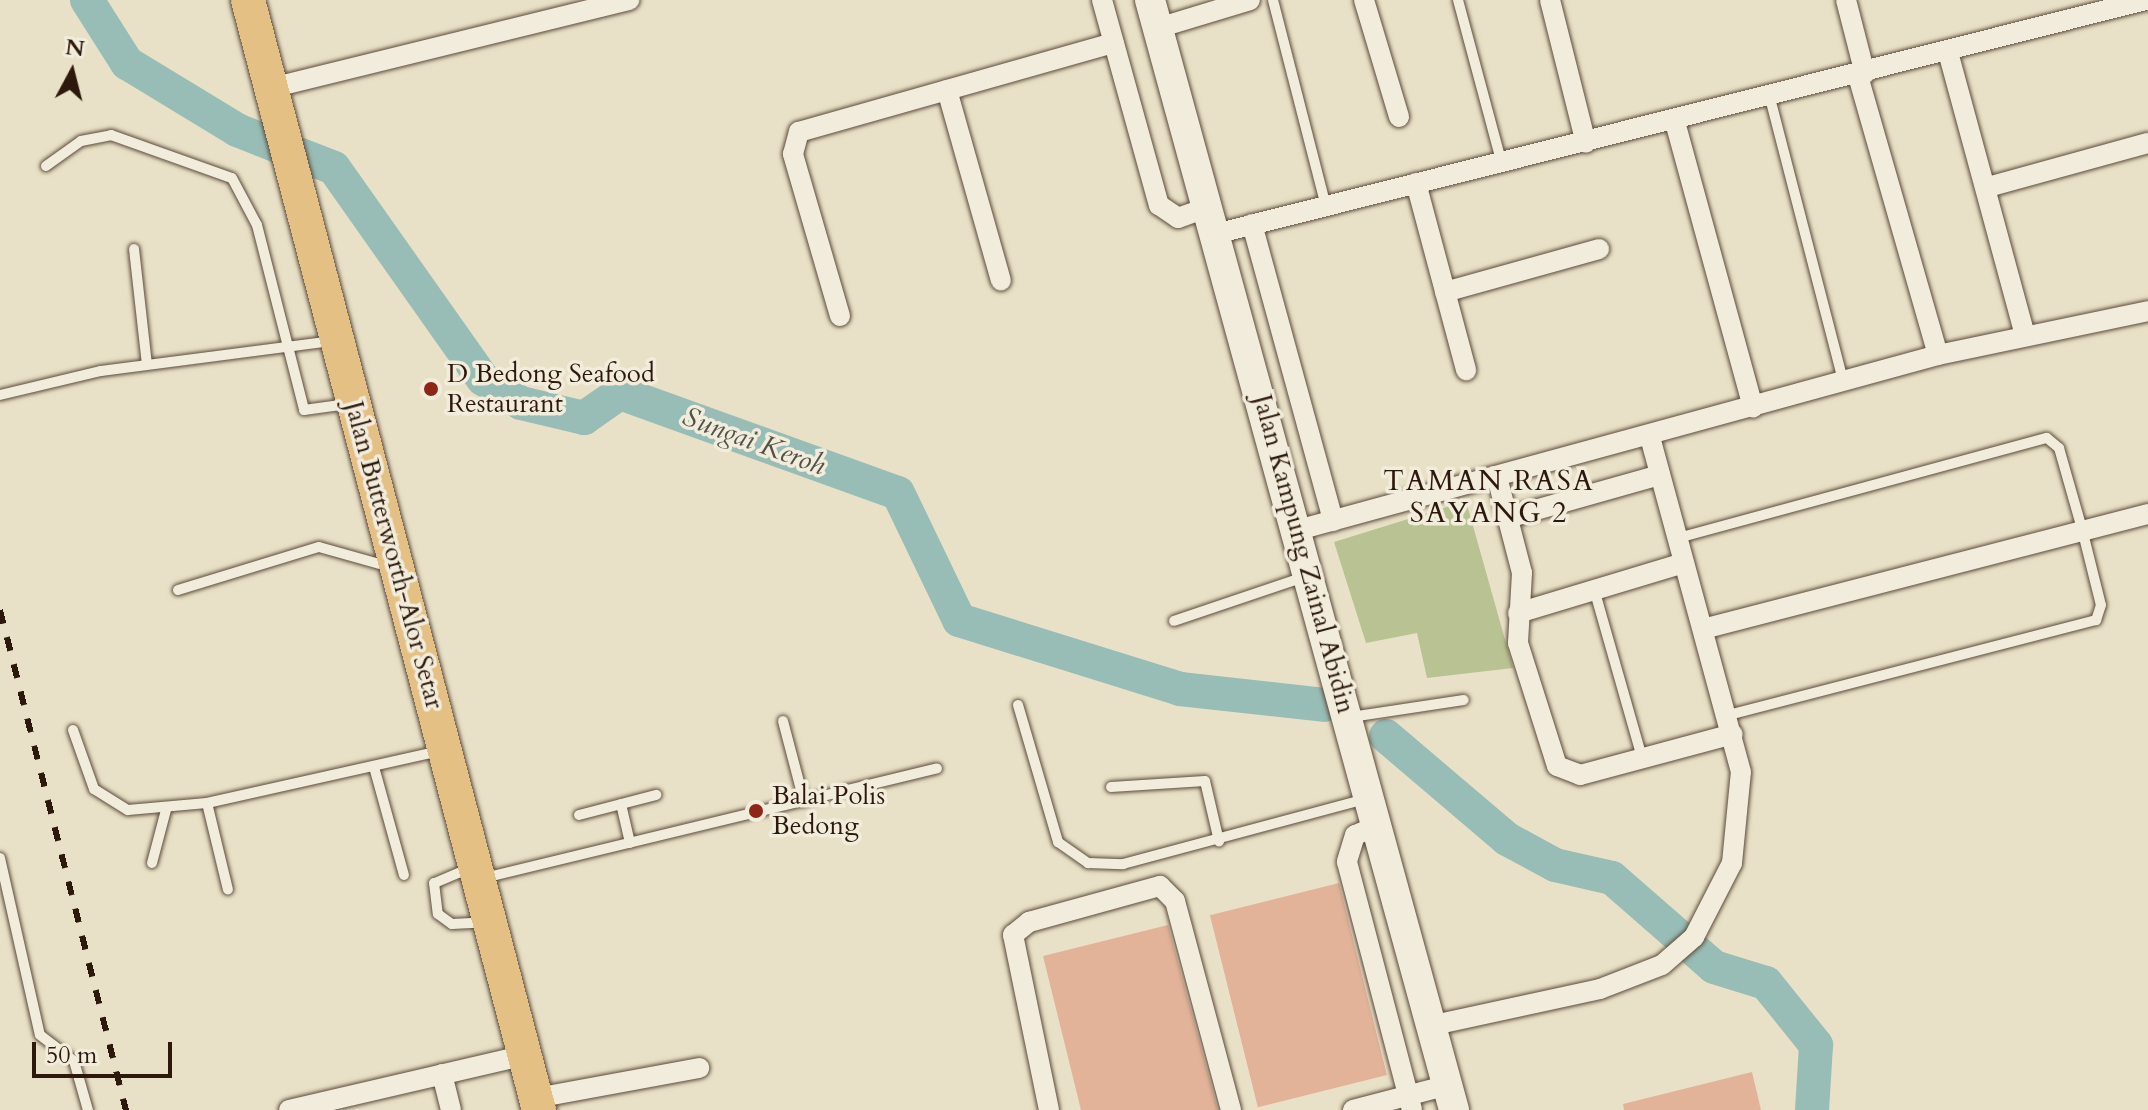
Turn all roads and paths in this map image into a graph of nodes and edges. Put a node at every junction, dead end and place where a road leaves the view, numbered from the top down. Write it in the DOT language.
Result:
graph roads {
  1 [pos="248,0"];
  2 [pos="629,0"];
  3 [pos="1102,0"];
  4 [pos="1250,0"];
  5 [pos="1273,0"];
  6 [pos="1364,0"];
  7 [pos="1458,0"];
  8 [pos="1550,0"];
  9 [pos="1846,0"];
  10 [pos="2146,0"];
  11 [pos="1154,14"];
  12 [pos="1114,43"];
  13 [pos="1948,52"];
  14 [pos="1862,75"];
  15 [pos="947,90"];
  16 [pos="1770,98"];
  17 [pos="275,103"];
  18 [pos="1399,117"];
  19 [pos="1675,122"];
  20 [pos="1586,143"];
  21 [pos="2148,143"];
  22 [pos="1501,161"];
  23 [pos="46,166"];
  24 [pos="1416,183"];
  25 [pos="1988,187"];
  26 [pos="1325,203"];
  27 [pos="1212,221"];
  28 [pos="1252,224"];
  29 [pos="134,249"];
  30 [pos="1599,249"];
  31 [pos="1001,281"];
  32 [pos="1445,292"];
  33 [pos="2148,311"];
  34 [pos="840,316"];
  35 [pos="2025,336"];
  36 [pos="337,340"];
  37 [pos="286,348"];
  38 [pos="1938,355"];
  39 [pos="147,364"];
  40 [pos="1466,370"];
  41 [pos="1843,381"];
  42 [pos="0,395"];
  43 [pos="353,403"];
  44 [pos="1753,408"];
  45 [pos="1650,436"];
  46 [pos="1660,475"];
  47 [pos="1497,477"];
  48 [pos="2148,514"];
  49 [pos="1507,518"];
  50 [pos="1333,521"];
  51 [pos="2082,529"];
  52 [pos="1298,530"];
  53 [pos="1678,538"];
  54 [pos="1684,563"];
  55 [pos="397,570"];
  56 [pos="1310,575"];
  57 [pos="1594,589"];
  58 [pos="178,590"];
  59 [pos="1518,613"];
  60 [pos="1174,621"];
  61 [pos="1703,629"];
  62 [pos="1464,700"];
  63 [pos="1018,705"];
  64 [pos="1349,718"];
  65 [pos="783,721"];
  66 [pos="1730,724"];
  67 [pos="73,730"];
  68 [pos="445,750"];
  69 [pos="1642,758"];
  70 [pos="374,767"];
  71 [pos="937,768"];
  72 [pos="1111,787"];
  73 [pos="656,795"];
  74 [pos="804,801"];
  75 [pos="207,803"];
  76 [pos="621,804"];
  77 [pos="166,810"];
  78 [pos="1375,811"];
  79 [pos="579,815"];
  80 [pos="1219,841"];
  81 [pos="630,843"];
  82 [pos="0,858"];
  83 [pos="152,863"];
  84 [pos="477,873"];
  85 [pos="404,875"];
  86 [pos="228,890"];
  87 [pos="490,922"];
  88 [pos="1434,1025"];
  89 [pos="525,1055"];
  90 [pos="699,1068"];
  91 [pos="442,1074"];
  92 [pos="1451,1098"];
  93 [pos="352,1103"];
  94 [pos="1410,1103"];
  95 [pos="538,1104"];
  96 [pos="88,1110"];
  97 [pos="289,1110"];
  98 [pos="451,1110"];
  99 [pos="1049,1110"];
  100 [pos="1231,1110"];
  101 [pos="1353,1110"];
  1 -- 17 [label="main road, Jalan Butterworth-Alor Setar"];
  2 -- 17 [label="street"];
  3 -- 12 [label="street"];
  4 -- 11 [label="street"];
  5 -- 26 [label="lane"];
  6 -- 18 [label="street"];
  7 -- 22 [label="lane"];
  8 -- 20 [label="street"];
  9 -- 14 [label="street"];
  10 -- 13 [label="street"];
  11 -- 27 [label="street, Jalan Kampung Zainal Abidin"];
  12 -- 15 [label="street"];
  12 -- 27 [label="street"];
  13 -- 14 [label="street"];
  13 -- 25 [label="street"];
  14 -- 16 [label="street"];
  14 -- 38 [label="street"];
  15 -- 31 [label="street"];
  15 -- 34 [label="street"];
  16 -- 19 [label="street"];
  16 -- 41 [label="lane"];
  17 -- 36 [label="main road, Jalan Butterworth-Alor Setar"];
  19 -- 20 [label="street"];
  19 -- 44 [label="street"];
  20 -- 22 [label="street"];
  21 -- 25 [label="street"];
  22 -- 24 [label="street"];
  23 -- 37 [label="lane"];
  24 -- 26 [label="street"];
  24 -- 32 [label="street"];
  25 -- 35 [label="street"];
  26 -- 28 [label="street"];
  27 -- 28 [label="street"];
  27 -- 52 [label="street, Jalan Kampung Zainal Abidin"];
  28 -- 50 [label="street"];
  29 -- 39 [label="lane"];
  30 -- 32 [label="street"];
  32 -- 40 [label="street"];
  33 -- 35 [label="street"];
  35 -- 38 [label="street"];
  36 -- 37 [label="lane"];
  36 -- 43 [label="main road, Jalan Butterworth-Alor Setar"];
  37 -- 39 [label="lane"];
  37 -- 43 [label="lane"];
  38 -- 41 [label="street"];
  39 -- 42 [label="lane"];
  41 -- 44 [label="street"];
  43 -- 55 [label="main road, Jalan Butterworth-Alor Setar"];
  44 -- 45 [label="street"];
  45 -- 46 [label="street"];
  45 -- 47 [label="street"];
  46 -- 49 [label="street"];
  46 -- 53 [label="street"];
  47 -- 49 [label="street"];
  47 -- 50 [label="street"];
  48 -- 51 [label="street"];
  49 -- 59 [label="street"];
  50 -- 52 [label="street"];
  51 -- 53 [label="lane"];
  51 -- 61 [label="street"];
  51 -- 66 [label="lane"];
  52 -- 56 [label="street, Jalan Kampung Zainal Abidin"];
  53 -- 54 [label="street"];
  54 -- 57 [label="street"];
  54 -- 61 [label="street"];
  55 -- 58 [label="lane"];
  55 -- 68 [label="main road, Jalan Butterworth-Alor Setar"];
  56 -- 60 [label="lane"];
  56 -- 64 [label="street, Jalan Kampung Zainal Abidin"];
  57 -- 59 [label="street"];
  57 -- 69 [label="lane"];
  59 -- 69 [label="street"];
  61 -- 66 [label="street"];
  62 -- 64 [label="lane"];
  63 -- 80 [label="lane"];
  64 -- 78 [label="street, Jalan Kampung Zainal Abidin"];
  65 -- 74 [label="lane"];
  66 -- 69 [label="street"];
  66 -- 88 [label="street"];
  67 -- 77 [label="lane"];
  68 -- 70 [label="lane"];
  68 -- 84 [label="main road, Jalan Butterworth-Alor Setar"];
  70 -- 75 [label="lane"];
  70 -- 85 [label="lane"];
  71 -- 74 [label="lane"];
  72 -- 80 [label="lane"];
  73 -- 76 [label="lane"];
  74 -- 81 [label="lane"];
  75 -- 77 [label="lane"];
  75 -- 86 [label="lane"];
  76 -- 79 [label="lane"];
  76 -- 81 [label="lane"];
  77 -- 83 [label="lane"];
  78 -- 80 [label="lane"];
  78 -- 88 [label="street, Jalan Kampung Zainal Abidin"];
  78 -- 94 [label="street"];
  81 -- 84 [label="lane"];
  82 -- 96 [label="lane"];
  84 -- 87 [label="main road, Jalan Butterworth-Alor Setar"];
  84 -- 87 [label="lane"];
  87 -- 89 [label="main road, Jalan Butterworth-Alor Setar"];
  88 -- 92 [label="street, Jalan Kampung Zainal Abidin"];
  89 -- 91 [label="street"];
  89 -- 95 [label="main road, Jalan Butterworth-Alor Setar"];
  90 -- 95 [label="street"];
  91 -- 93 [label="street"];
  91 -- 98 [label="street"];
  92 -- 94 [label="street"];
  93 -- 97 [label="street"];
  94 -- 101 [label="street"];
  99 -- 100 [label="street"];
}
